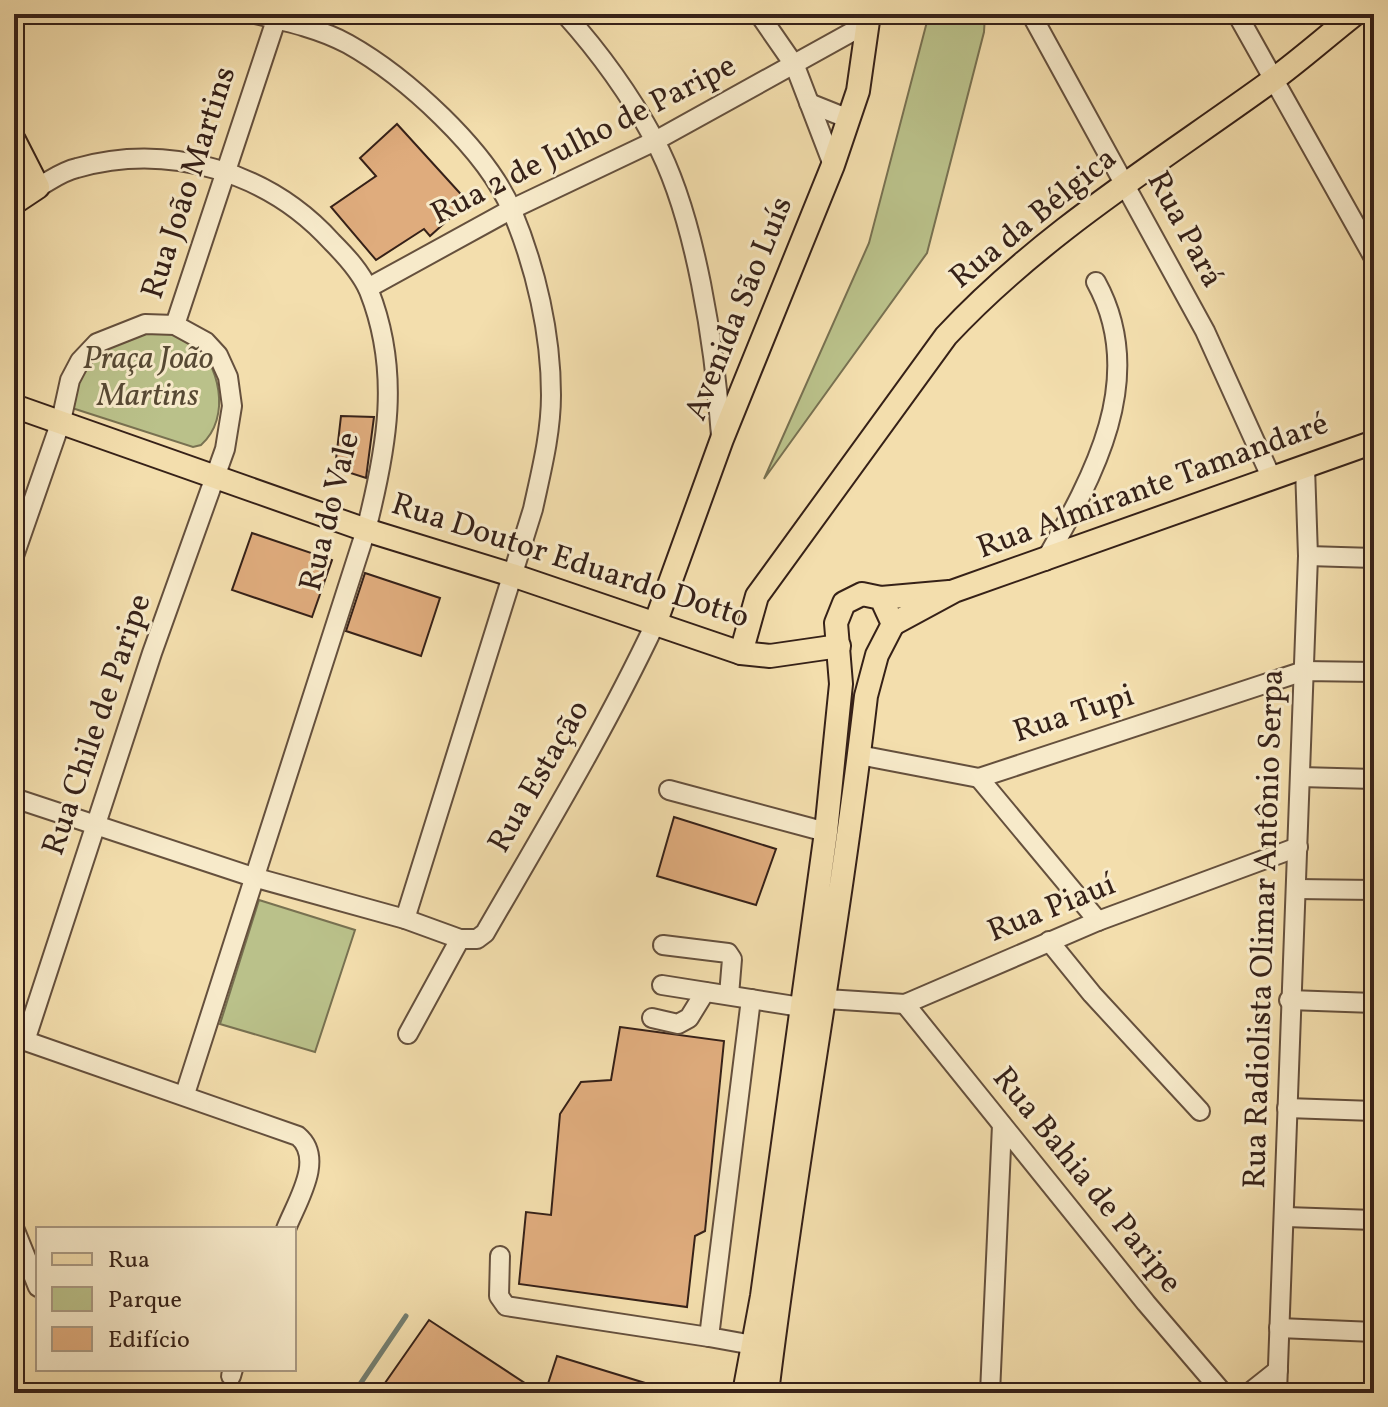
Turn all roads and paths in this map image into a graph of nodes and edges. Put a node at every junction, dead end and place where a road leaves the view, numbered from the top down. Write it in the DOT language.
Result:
graph roads {
  1 [pos="21,14"];
  2 [pos="255,14"];
  3 [pos="565,14"];
  4 [pos="759,14"];
  5 [pos="1031,14"];
  6 [pos="1237,14"];
  7 [pos="1355,14"];
  8 [pos="277,17"];
  9 [pos="14,18"];
  10 [pos="868,18"];
  11 [pos="795,66"];
  12 [pos="1273,80"];
  13 [pos="809,103"];
  14 [pos="849,119"];
  15 [pos="14,140"];
  16 [pos="655,141"];
  17 [pos="833,165"];
  18 [pos="226,170"];
  19 [pos="1126,184"];
  20 [pos="38,187"];
  21 [pos="14,203"];
  22 [pos="512,209"];
  23 [pos="1374,258"];
  24 [pos="1096,282"];
  25 [pos="368,288"];
  26 [pos="175,325"];
  27 [pos="715,368"];
  28 [pos="743,385"];
  29 [pos="14,406"];
  30 [pos="61,421"];
  31 [pos="722,439"];
  32 [pos="1367,447"];
  33 [pos="1305,467"];
  34 [pos="217,476"];
  35 [pos="1272,479"];
  36 [pos="366,530"];
  37 [pos="14,556"];
  38 [pos="1308,556"];
  39 [pos="1374,558"];
  40 [pos="1045,561"];
  41 [pos="512,575"];
  42 [pos="954,591"];
  43 [pos="881,598"];
  44 [pos="655,624"];
  45 [pos="893,624"];
  46 [pos="839,646"];
  47 [pos="741,653"];
  48 [pos="1304,671"];
  49 [pos="1374,672"];
  50 [pos="859,755"];
  51 [pos="1300,777"];
  52 [pos="979,778"];
  53 [pos="1374,779"];
  54 [pos="669,790"];
  55 [pos="14,798"];
  56 [pos="96,827"];
  57 [pos="826,832"];
  58 [pos="1298,847"];
  59 [pos="253,877"];
  60 [pos="1297,889"];
  61 [pos="1374,890"];
  62 [pos="405,919"];
  63 [pos="1098,921"];
  64 [pos="460,939"];
  65 [pos="1049,941"];
  66 [pos="663,945"];
  67 [pos="662,985"];
  68 [pos="705,992"];
  69 [pos="729,995"];
  70 [pos="751,999"];
  71 [pos="826,999"];
  72 [pos="1289,1000"];
  73 [pos="1374,1003"];
  74 [pos="905,1004"];
  75 [pos="801,1007"];
  76 [pos="652,1018"];
  77 [pos="408,1034"];
  78 [pos="20,1039"];
  79 [pos="185,1094"];
  80 [pos="1287,1108"];
  81 [pos="1200,1111"];
  82 [pos="1374,1111"];
  83 [pos="1002,1125"];
  84 [pos="1286,1217"];
  85 [pos="1374,1220"];
  86 [pos="287,1227"];
  87 [pos="14,1228"];
  88 [pos="500,1256"];
  89 [pos="36,1282"];
  90 [pos="1279,1328"];
  91 [pos="1374,1332"];
  92 [pos="709,1337"];
  93 [pos="753,1345"];
  94 [pos="1278,1370"];
  95 [pos="744,1393"];
  96 [pos="767,1393"];
  97 [pos="990,1393"];
  98 [pos="1223,1393"];
  99 [pos="1249,1393"];
  100 [pos="1277,1393"];
  1 -- 9 [label="street"];
  2 -- 8 [label="street"];
  3 -- 16 [label="street"];
  4 -- 11 [label="street"];
  5 -- 19 [label="street, Rua Pará"];
  6 -- 12 [label="street"];
  7 -- 12 [label="main road, Rua da Bélgica"];
  8 -- 18 [label="street, Rua João Martins"];
  8 -- 22 [label="street"];
  10 -- 11 [label="street, Rua 2 de Julho de Paripe"];
  10 -- 14 [label="main road, Avenida São Luís"];
  11 -- 13 [label="street"];
  11 -- 16 [label="street, Rua 2 de Julho de Paripe"];
  12 -- 19 [label="main road, Rua da Bélgica"];
  12 -- 23 [label="street"];
  13 -- 14 [label="street"];
  13 -- 17 [label="street"];
  14 -- 17 [label="main road, Avenida São Luís"];
  15 -- 20 [label="main road"];
  16 -- 22 [label="street, Rua 2 de Julho de Paripe"];
  16 -- 27 [label="street"];
  17 -- 28 [label="main road, Avenida São Luís"];
  18 -- 20 [label="street, Rua do Vale"];
  18 -- 25 [label="street, Rua do Vale"];
  18 -- 26 [label="street, Rua João Martins"];
  19 -- 35 [label="street, Rua Pará"];
  19 -- 47 [label="main road, Rua da Bélgica"];
  20 -- 21 [label="main road, Rua do Vale"];
  22 -- 25 [label="street, Rua 2 de Julho de Paripe"];
  22 -- 41 [label="street"];
  24 -- 40 [label="street"];
  25 -- 36 [label="street, Rua do Vale"];
  26 -- 30 [label="street"];
  26 -- 34 [label="street"];
  27 -- 28 [label="street"];
  27 -- 31 [label="street"];
  28 -- 31 [label="main road, Avenida São Luís"];
  29 -- 30 [label="main road, Rua Doutor Eduardo Dotto"];
  30 -- 34 [label="main road, Rua Doutor Eduardo Dotto"];
  30 -- 37 [label="street"];
  31 -- 44 [label="main road, Avenida São Luís"];
  32 -- 33 [label="main road, Rua Almirante Tamandaré"];
  33 -- 35 [label="main road, Rua Almirante Tamandaré"];
  33 -- 38 [label="street, Rua Radiolista Olimar Antônio Serpa"];
  34 -- 36 [label="main road, Rua Doutor Eduardo Dotto"];
  34 -- 56 [label="street, Rua Chile de Paripe"];
  35 -- 40 [label="main road, Rua Almirante Tamandaré"];
  36 -- 41 [label="main road, Rua Doutor Eduardo Dotto"];
  36 -- 59 [label="street, Rua do Vale"];
  38 -- 39 [label="street"];
  38 -- 48 [label="street, Rua Radiolista Olimar Antônio Serpa"];
  40 -- 42 [label="main road, Rua Almirante Tamandaré"];
  41 -- 44 [label="main road, Rua Doutor Eduardo Dotto"];
  41 -- 62 [label="street"];
  42 -- 43 [label="main road, Rua Almirante Tamandaré"];
  42 -- 45 [label="main road, Rua Almirante Tamandaré"];
  43 -- 45 [label="main road"];
  43 -- 46 [label="main road, Rua Almirante Tamandaré"];
  44 -- 47 [label="main road, Rua Doutor Eduardo Dotto"];
  44 -- 64 [label="street, Rua Estação"];
  45 -- 50 [label="main road"];
  46 -- 47 [label="main road, Rua Doutor Eduardo Dotto"];
  46 -- 57 [label="main road"];
  48 -- 49 [label="street, Rua Tupi"];
  48 -- 51 [label="street, Rua Radiolista Olimar Antônio Serpa"];
  48 -- 52 [label="street, Rua Tupi"];
  50 -- 52 [label="street, Rua Tupi"];
  50 -- 71 [label="main road"];
  51 -- 53 [label="street"];
  51 -- 58 [label="street, Rua Radiolista Olimar Antônio Serpa"];
  52 -- 63 [label="street"];
  54 -- 57 [label="street"];
  55 -- 56 [label="street"];
  56 -- 59 [label="street"];
  56 -- 78 [label="street, Rua Chile de Paripe"];
  57 -- 75 [label="main road"];
  58 -- 60 [label="street, Rua Radiolista Olimar Antônio Serpa"];
  58 -- 63 [label="street, Rua Piauí"];
  59 -- 62 [label="street"];
  59 -- 79 [label="street, Rua do Vale"];
  60 -- 61 [label="street"];
  60 -- 72 [label="street, Rua Radiolista Olimar Antônio Serpa"];
  62 -- 64 [label="street"];
  63 -- 65 [label="street, Rua Piauí"];
  64 -- 77 [label="street"];
  65 -- 74 [label="street, Rua Piauí"];
  65 -- 81 [label="street"];
  66 -- 69 [label="street"];
  67 -- 68 [label="street"];
  68 -- 69 [label="street"];
  68 -- 76 [label="street"];
  69 -- 70 [label="street"];
  70 -- 75 [label="street"];
  70 -- 92 [label="street"];
  71 -- 74 [label="street, Rua Piauí"];
  71 -- 96 [label="main road"];
  72 -- 73 [label="street"];
  72 -- 80 [label="street, Rua Radiolista Olimar Antônio Serpa"];
  74 -- 83 [label="street, Rua Bahia de Paripe"];
  75 -- 93 [label="main road"];
  78 -- 79 [label="street"];
  79 -- 86 [label="street"];
  80 -- 82 [label="street"];
  80 -- 84 [label="street, Rua Radiolista Olimar Antônio Serpa"];
  83 -- 97 [label="street"];
  83 -- 98 [label="street, Rua Bahia de Paripe"];
  84 -- 85 [label="street"];
  84 -- 90 [label="street, Rua Radiolista Olimar Antônio Serpa"];
  87 -- 89 [label="street"];
  88 -- 92 [label="street"];
  90 -- 91 [label="street"];
  90 -- 94 [label="street, Rua Radiolista Olimar Antônio Serpa"];
  92 -- 93 [label="street"];
  93 -- 95 [label="main road"];
  94 -- 99 [label="street"];
  94 -- 100 [label="street, Rua Radiolista Olimar Antônio Serpa"];
}
